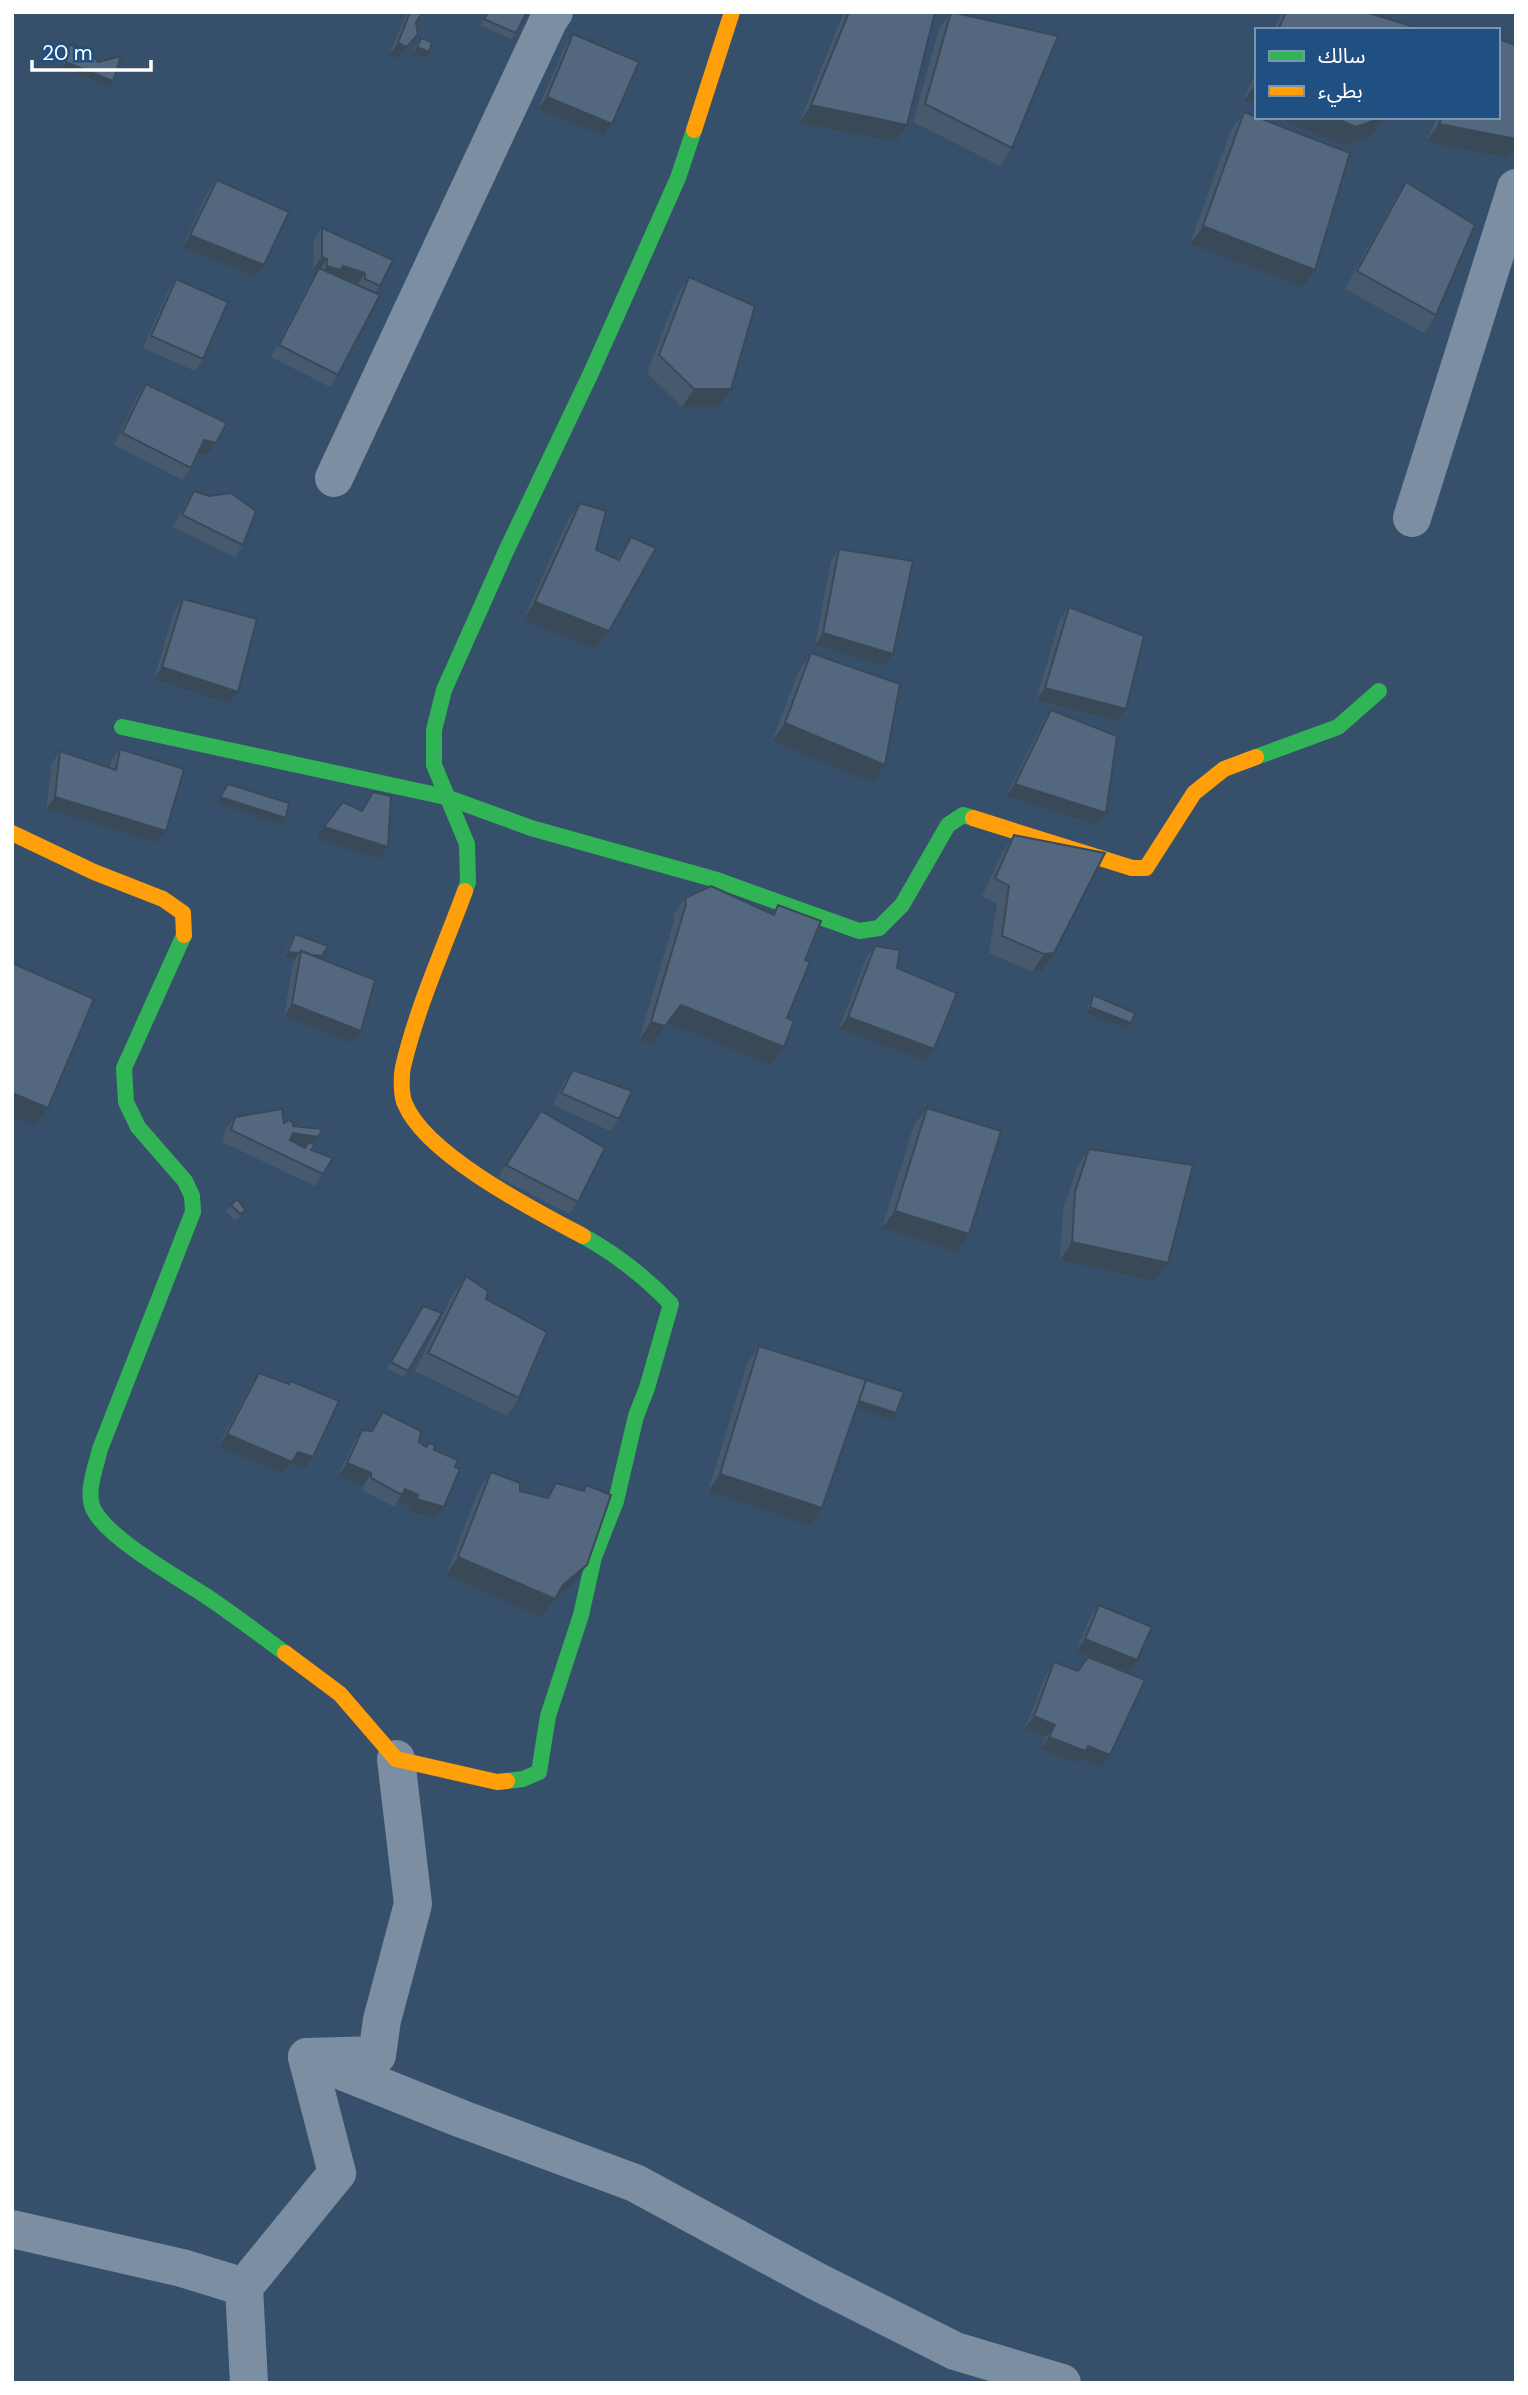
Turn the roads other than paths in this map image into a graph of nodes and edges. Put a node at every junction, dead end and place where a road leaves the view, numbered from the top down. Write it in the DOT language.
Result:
graph roads {
  1 [pos="554,12"];
  2 [pos="732,12"];
  3 [pos="1516,188"];
  4 [pos="334,478"];
  5 [pos="1412,518"];
  6 [pos="1379,691"];
  7 [pos="122,727"];
  8 [pos="446,797"];
  9 [pos="12,832"];
  10 [pos="396,1759"];
  11 [pos="307,2057"];
  12 [pos="12,2230"];
  13 [pos="244,2287"];
  14 [pos="249,2383"];
  15 [pos="1062,2383"];
  1 -- 4 [label="street"];
  2 -- 8 [label="street"];
  3 -- 5 [label="street"];
  6 -- 8 [label="street"];
  7 -- 8 [label="street"];
  8 -- 10 [label="street"];
  9 -- 10 [label="street"];
  10 -- 11 [label="street"];
  11 -- 13 [label="street"];
  11 -- 15 [label="street"];
  12 -- 13 [label="street"];
  13 -- 14 [label="street"];
}
